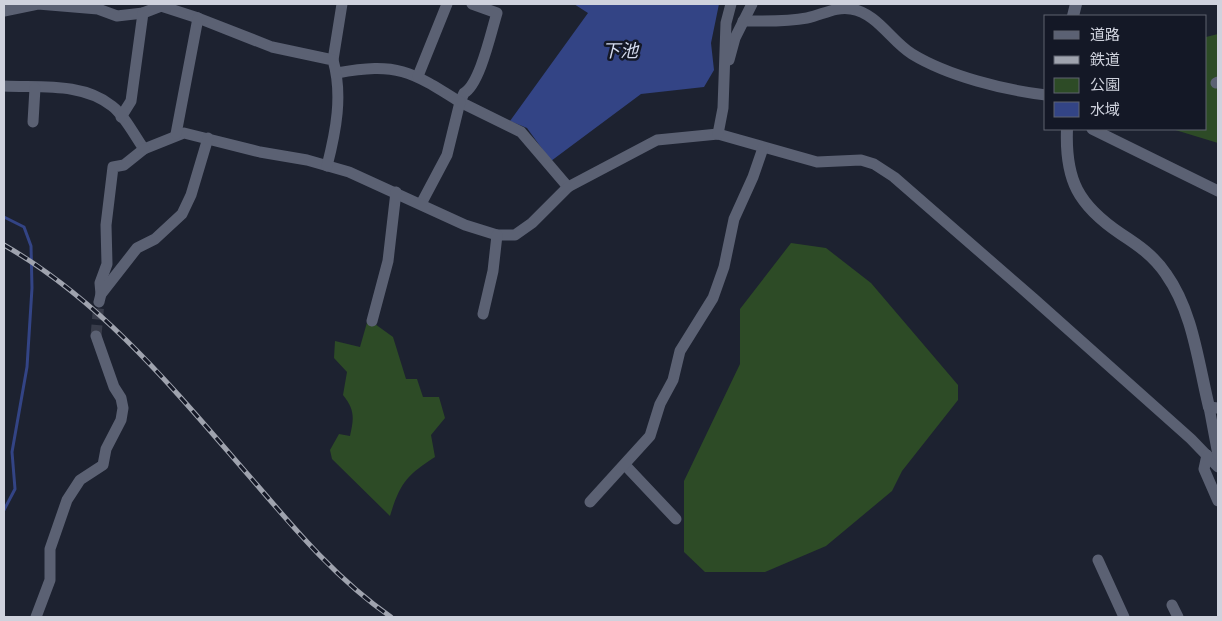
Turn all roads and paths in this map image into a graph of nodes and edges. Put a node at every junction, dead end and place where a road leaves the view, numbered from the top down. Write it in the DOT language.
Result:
graph roads {
  1 [pos="342,4"];
  2 [pos="447,4"];
  3 [pos="472,4"];
  4 [pos="731,4"];
  5 [pos="752,4"];
  6 [pos="70,5"];
  7 [pos="4,11"];
  8 [pos="143,13"];
  9 [pos="198,18"];
  10 [pos="742,21"];
  11 [pos="333,60"];
  12 [pos="337,73"];
  13 [pos="724,74"];
  14 [pos="418,76"];
  15 [pos="4,86"];
  16 [pos="35,88"];
  17 [pos="1044,95"];
  18 [pos="460,102"];
  19 [pos="121,117"];
  20 [pos="33,122"];
  21 [pos="1067,130"];
  22 [pos="1094,130"];
  23 [pos="176,134"];
  24 [pos="718,134"];
  25 [pos="208,138"];
  26 [pos="763,148"];
  27 [pos="144,149"];
  28 [pos="327,166"];
  29 [pos="568,187"];
  30 [pos="1218,191"];
  31 [pos="396,192"];
  32 [pos="421,204"];
  33 [pos="497,235"];
  34 [pos="483,314"];
  35 [pos="372,321"];
  36 [pos="96,336"];
  37 [pos="1214,408"];
  38 [pos="1212,455"];
  39 [pos="625,465"];
  40 [pos="1218,467"];
  41 [pos="1218,501"];
  42 [pos="590,502"];
  43 [pos="676,519"];
  44 [pos="1098,560"];
  45 [pos="1172,605"];
  46 [pos="36,617"];
  47 [pos="1124,617"];
  48 [pos="1178,617"];
  1 -- 11 [label="street"];
  2 -- 14 [label="street"];
  3 -- 18 [label="street"];
  4 -- 13 [label="street"];
  5 -- 10 [label="street"];
  6 -- 7 [label="street"];
  6 -- 8 [label="street"];
  8 -- 9 [label="street"];
  8 -- 19 [label="street"];
  9 -- 11 [label="street"];
  9 -- 23 [label="street"];
  10 -- 13 [label="street"];
  10 -- 17 [label="street"];
  11 -- 12 [label="street"];
  12 -- 14 [label="street"];
  12 -- 28 [label="street"];
  13 -- 24 [label="street"];
  14 -- 18 [label="street"];
  15 -- 16 [label="street"];
  16 -- 19 [label="street"];
  16 -- 20 [label="street"];
  18 -- 29 [label="street"];
  18 -- 32 [label="street"];
  19 -- 27 [label="street"];
  21 -- 37 [label="street"];
  22 -- 30 [label="street"];
  23 -- 25 [label="street"];
  23 -- 27 [label="street"];
  24 -- 26 [label="street"];
  24 -- 29 [label="street"];
  25 -- 27 [label="street"];
  25 -- 28 [label="street"];
  26 -- 38 [label="street"];
  26 -- 39 [label="street"];
  28 -- 31 [label="street"];
  29 -- 33 [label="street"];
  31 -- 32 [label="street"];
  31 -- 35 [label="street"];
  32 -- 33 [label="street"];
  33 -- 34 [label="street"];
  36 -- 46 [label="street"];
  37 -- 38 [label="street"];
  38 -- 40 [label="street"];
  38 -- 41 [label="street"];
  39 -- 42 [label="street"];
  39 -- 43 [label="street"];
  44 -- 47 [label="street"];
  45 -- 48 [label="street"];
}
